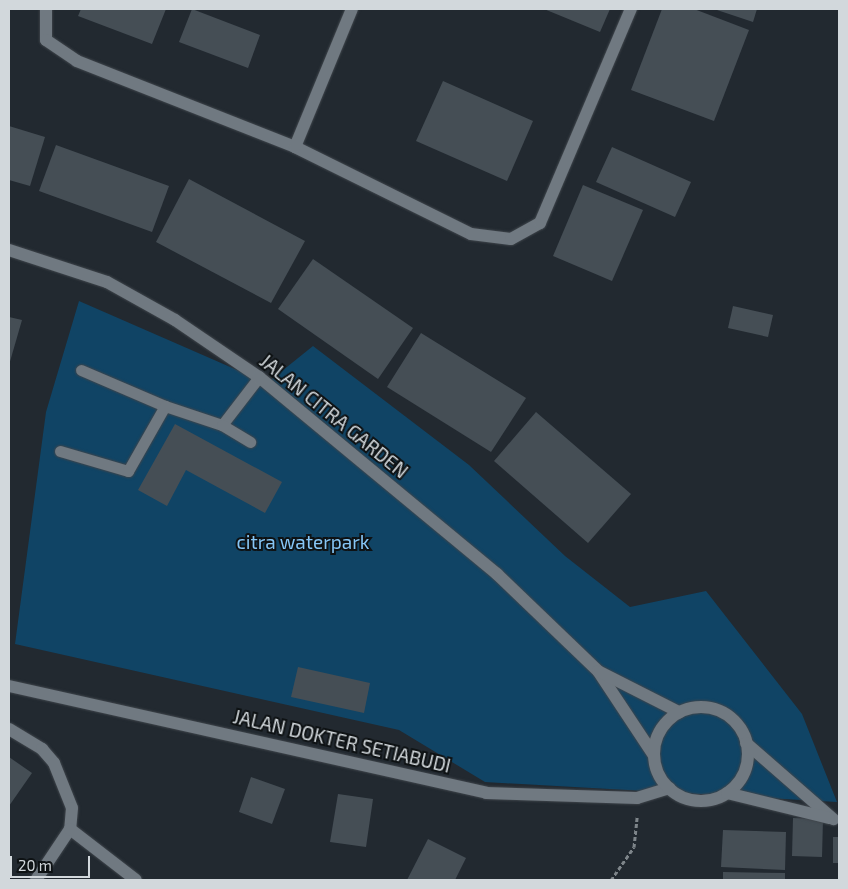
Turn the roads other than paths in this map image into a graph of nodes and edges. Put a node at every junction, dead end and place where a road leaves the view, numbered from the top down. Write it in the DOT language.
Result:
graph roads {
  1 [pos="46,9"];
  2 [pos="352,9"];
  3 [pos="631,9"];
  4 [pos="295,147"];
  5 [pos="9,250"];
  6 [pos="81,370"];
  7 [pos="259,377"];
  8 [pos="164,406"];
  9 [pos="222,425"];
  10 [pos="250,442"];
  11 [pos="60,452"];
  12 [pos="598,671"];
  13 [pos="9,686"];
  14 [pos="679,712"];
  15 [pos="9,730"];
  16 [pos="746,743"];
  17 [pos="653,754"];
  18 [pos="669,788"];
  19 [pos="727,793"];
  20 [pos="836,819"];
  21 [pos="70,829"];
  22 [pos="36,880"];
  23 [pos="136,880"];
  1 -- 4 [label="street"];
  2 -- 4 [label="street"];
  3 -- 4 [label="street"];
  5 -- 7 [label="street, JALAN CITRA GARDEN"];
  6 -- 8 [label="lane"];
  7 -- 9 [label="lane"];
  7 -- 12 [label="street, JALAN CITRA GARDEN"];
  8 -- 9 [label="lane"];
  8 -- 11 [label="lane"];
  9 -- 10 [label="lane"];
  12 -- 14 [label="street, JALAN CITRA GARDEN"];
  12 -- 17 [label="street, JALAN CITRA GARDEN"];
  13 -- 18 [label="street, JALAN DOKTER SETIABUDI"];
  14 -- 16 [label="street"];
  14 -- 17 [label="street"];
  15 -- 21 [label="street"];
  16 -- 19 [label="street"];
  16 -- 20 [label="street"];
  17 -- 18 [label="street"];
  18 -- 19 [label="street"];
  19 -- 20 [label="street"];
  21 -- 22 [label="street"];
  21 -- 23 [label="street"];
}
